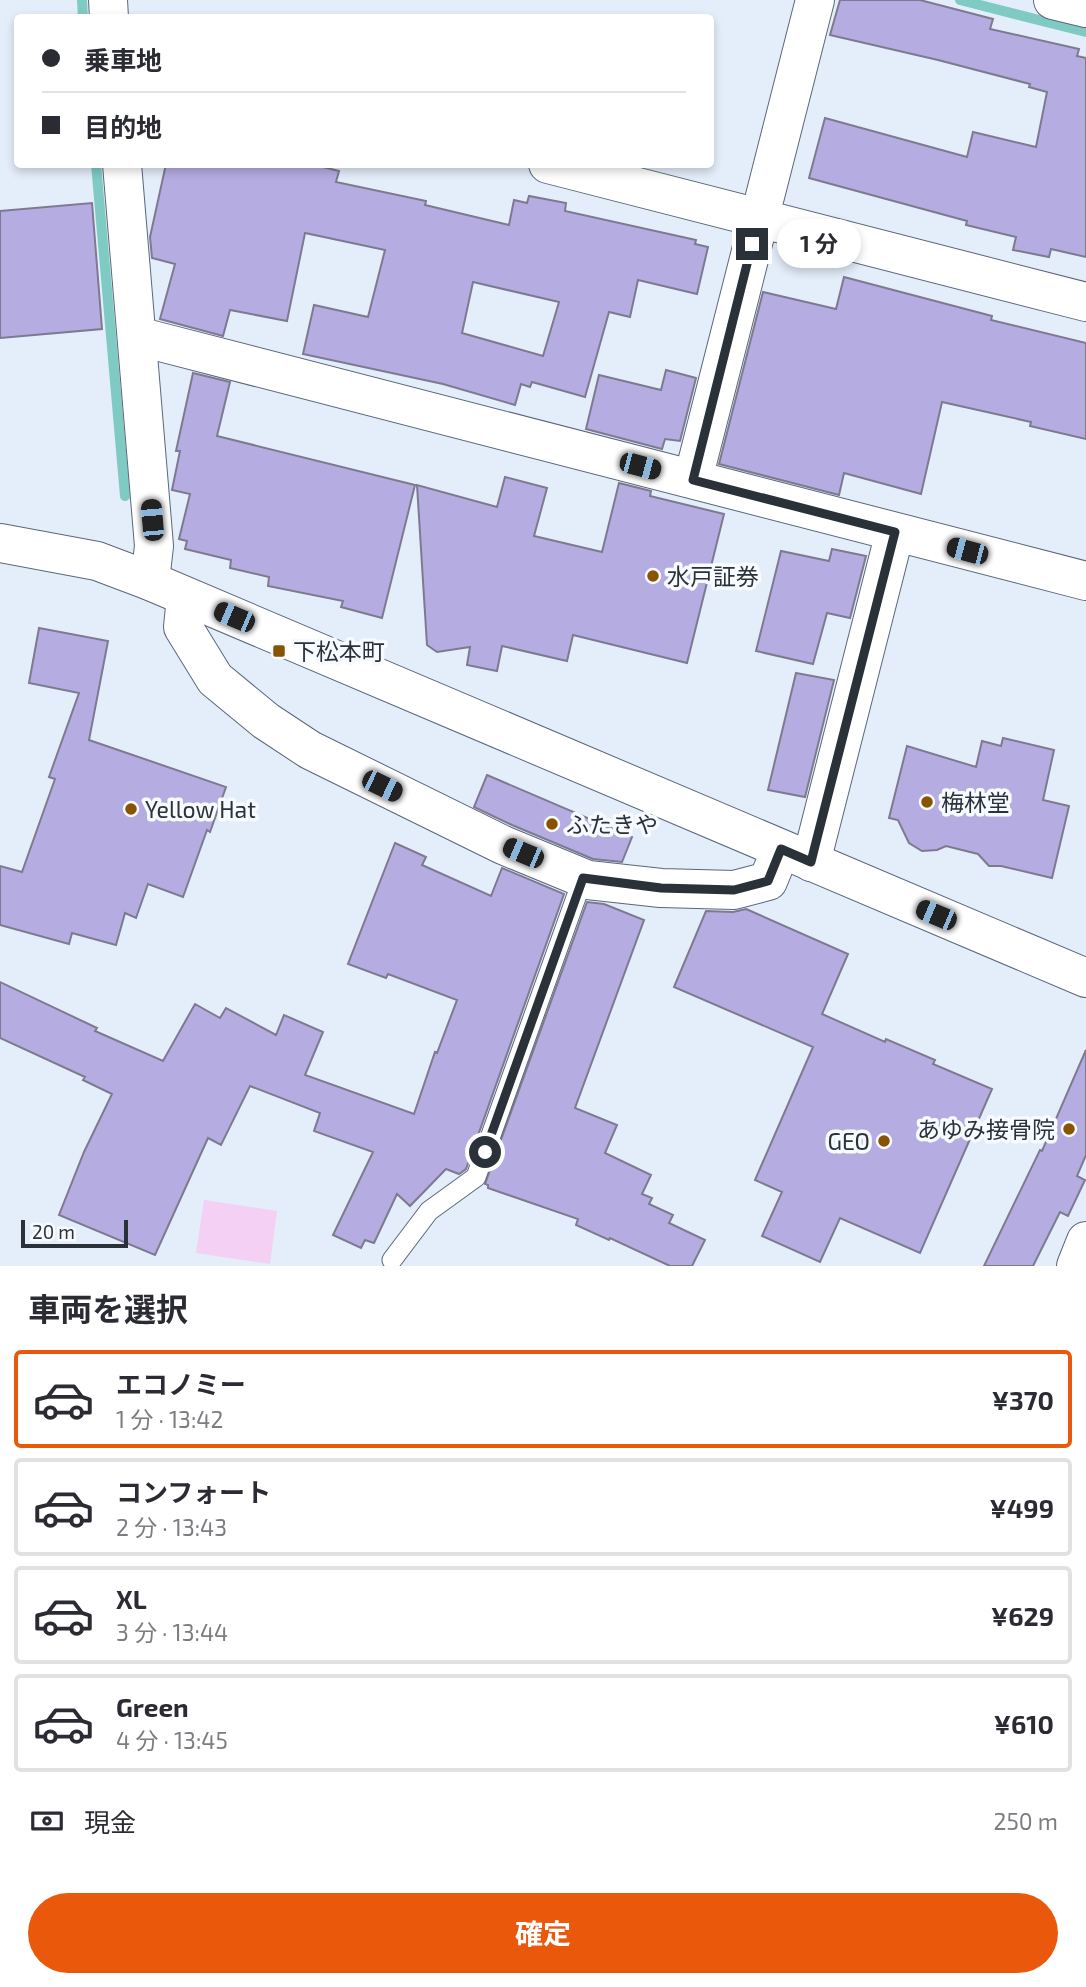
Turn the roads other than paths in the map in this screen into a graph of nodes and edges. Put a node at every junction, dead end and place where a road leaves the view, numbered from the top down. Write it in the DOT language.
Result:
graph roads {
  1 [pos="815,0"];
  2 [pos="1053,0"];
  3 [pos="1086,8"];
  4 [pos="122,168"];
  5 [pos="564,168"];
  6 [pos="759,218"];
  7 [pos="1086,302"];
  8 [pos="137,336"];
  9 [pos="693,480"];
  10 [pos="895,532"];
  11 [pos="0,542"];
  12 [pos="150,581"];
  13 [pos="1086,582"];
  14 [pos="186,597"];
  15 [pos="796,855"];
  16 [pos="583,878"];
  17 [pos="1086,978"];
  18 [pos="1086,1241"];
  19 [pos="391,1260"];
  20 [pos="1076,1266"];
  1 -- 6 [label="street"];
  2 -- 3 [label="street"];
  4 -- 8 [label="street"];
  5 -- 6 [label="street"];
  6 -- 7 [label="street"];
  6 -- 9 [label="street"];
  8 -- 9 [label="street"];
  8 -- 12 [label="street"];
  9 -- 10 [label="street"];
  10 -- 13 [label="street"];
  10 -- 15 [label="street"];
  11 -- 12 [label="street"];
  12 -- 14 [label="street"];
  14 -- 15 [label="street"];
  14 -- 16 [label="street"];
  15 -- 16 [label="street"];
  15 -- 17 [label="street"];
  16 -- 19 [label="lane"];
  18 -- 20 [label="street"];
}
